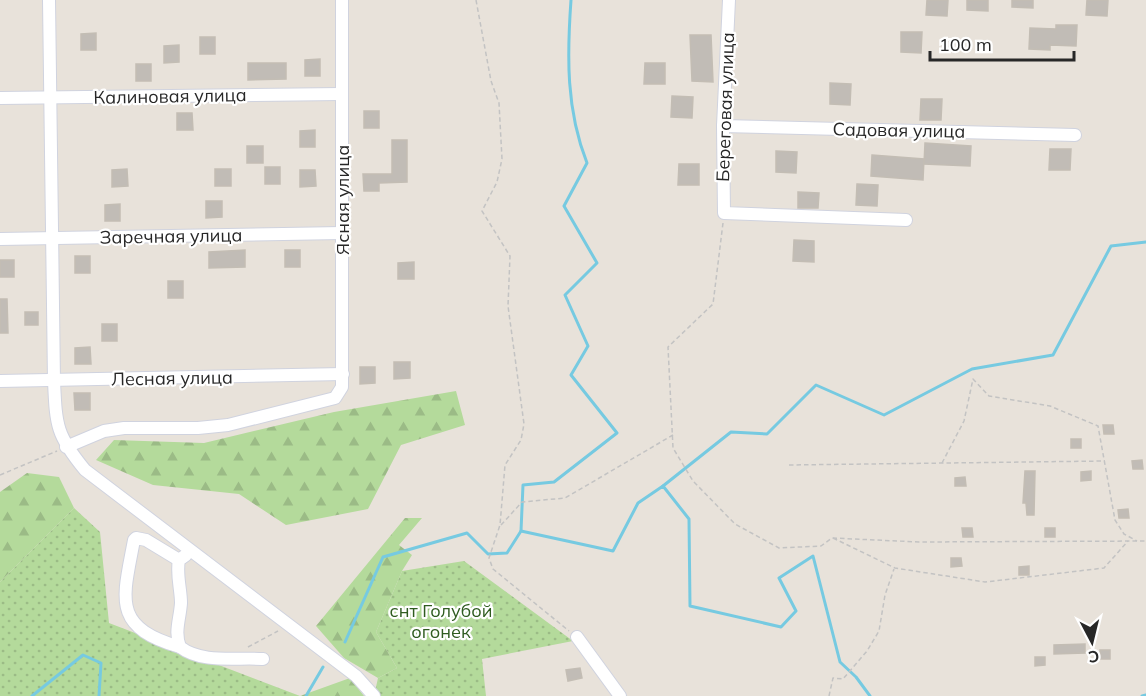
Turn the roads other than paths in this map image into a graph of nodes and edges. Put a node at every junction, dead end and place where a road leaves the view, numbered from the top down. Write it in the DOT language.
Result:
graph roads {
  1 [pos="49,0"];
  2 [pos="342,0"];
  3 [pos="729,0"];
  4 [pos="341,94"];
  5 [pos="50,97"];
  6 [pos="0,98"];
  7 [pos="723,126"];
  8 [pos="1075,135"];
  9 [pos="906,220"];
  10 [pos="342,233"];
  11 [pos="51,238"];
  12 [pos="0,239"];
  13 [pos="343,374"];
  14 [pos="0,381"];
  15 [pos="54,381"];
  16 [pos="66,447"];
  17 [pos="192,551"];
  18 [pos="179,560"];
  19 [pos="577,637"];
  20 [pos="180,647"];
  21 [pos="263,659"];
  22 [pos="374,696"];
  23 [pos="620,696"];
  1 -- 5 [label="street"];
  2 -- 4 [label="street, Ясная улица"];
  3 -- 7 [label="street, Береговая улица"];
  4 -- 5 [label="street, Калиновая улица"];
  4 -- 10 [label="street, Ясная улица"];
  5 -- 6 [label="street, Калиновая улица"];
  5 -- 11 [label="street"];
  7 -- 8 [label="street, Садовая улица"];
  7 -- 9 [label="street, Береговая улица"];
  10 -- 11 [label="street, Заречная улица"];
  10 -- 13 [label="street, Ясная улица"];
  11 -- 12 [label="street, Заречная улица"];
  11 -- 15 [label="street"];
  13 -- 15 [label="street, Лесная улица"];
  13 -- 16 [label="street, Ясная улица"];
  14 -- 15 [label="street, Лесная улица"];
  15 -- 16 [label="street"];
  16 -- 17 [label="street"];
  17 -- 18 [label="street"];
  17 -- 22 [label="street"];
  18 -- 20 [label="street"];
  18 -- 20 [label="street"];
  19 -- 23 [label="street"];
  20 -- 21 [label="street"];
}
